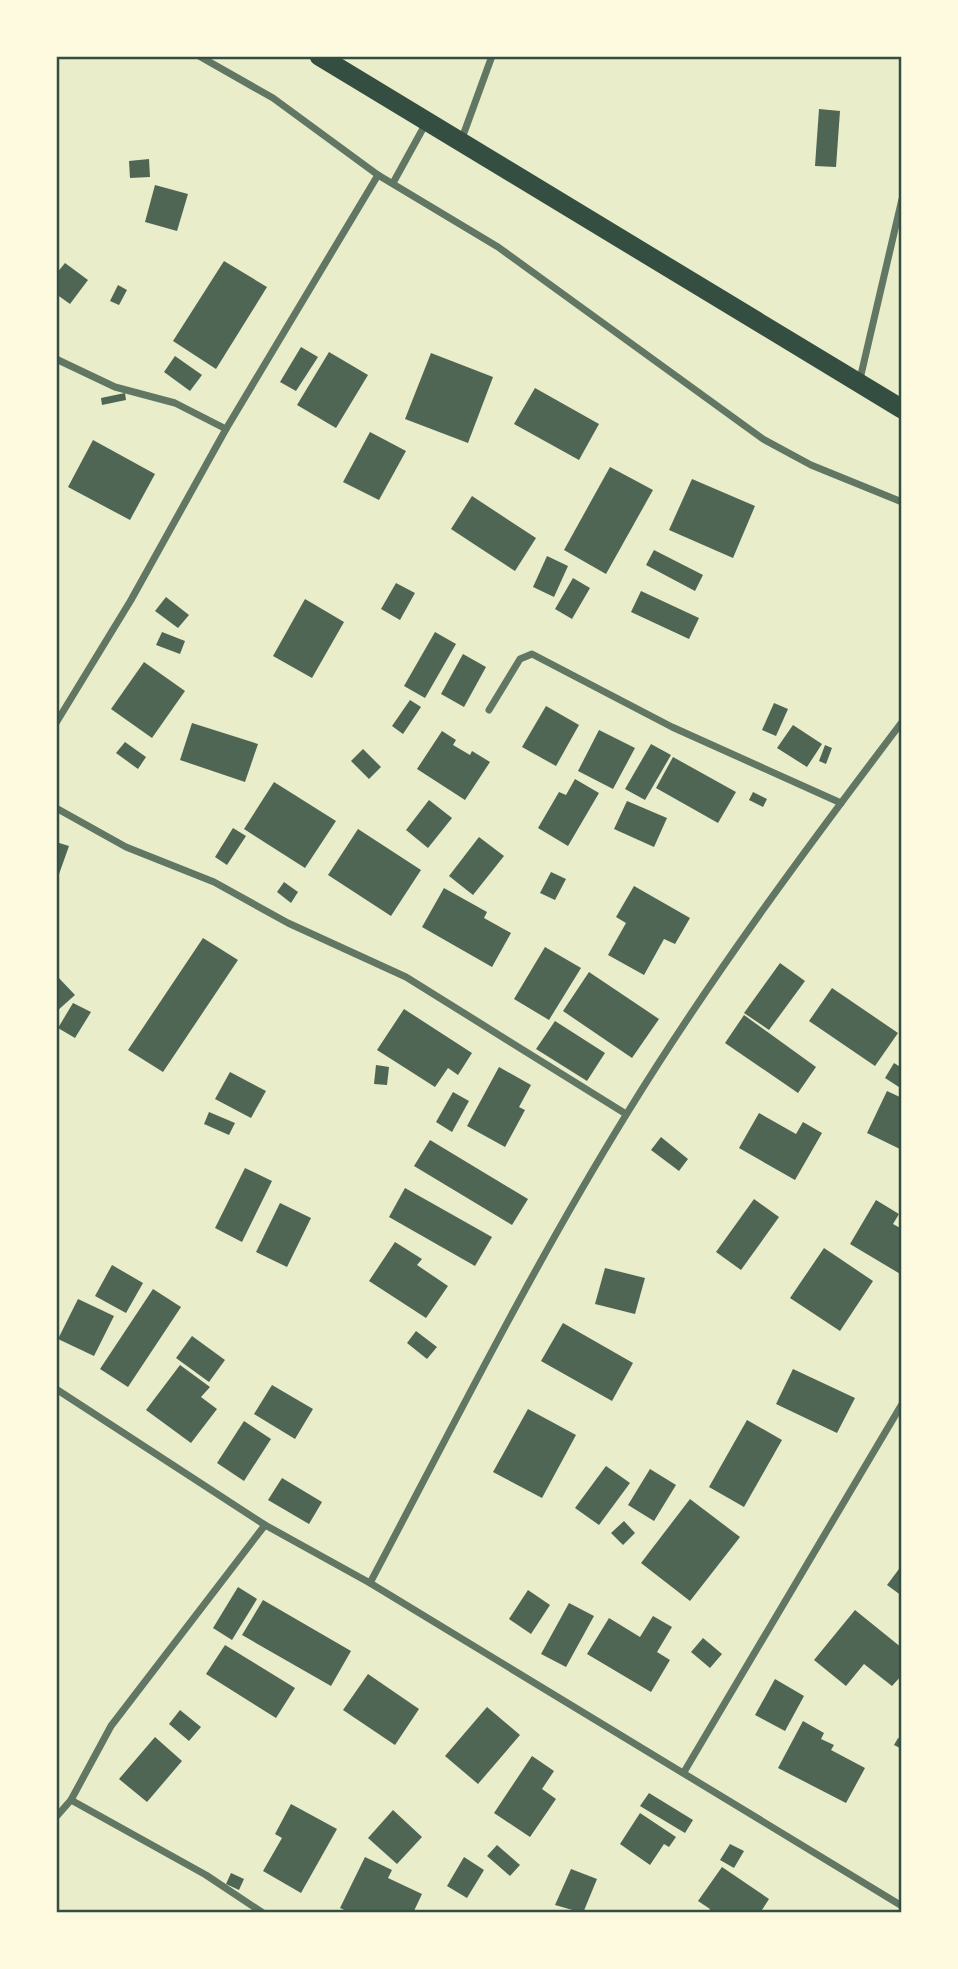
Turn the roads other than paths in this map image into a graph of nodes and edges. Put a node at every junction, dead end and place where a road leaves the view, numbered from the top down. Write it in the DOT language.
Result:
graph roads {
  1 [pos="200,56"];
  2 [pos="319,56"];
  3 [pos="492,56"];
  4 [pos="426,122"];
  5 [pos="461,144"];
  6 [pos="378,175"];
  7 [pos="393,183"];
  8 [pos="902,199"];
  9 [pos="56,359"];
  10 [pos="859,383"];
  11 [pos="902,409"];
  12 [pos="226,429"];
  13 [pos="902,502"];
  14 [pos="489,710"];
  15 [pos="902,722"];
  16 [pos="56,723"];
  17 [pos="841,803"];
  18 [pos="56,808"];
  19 [pos="626,1114"];
  20 [pos="56,1389"];
  21 [pos="902,1405"];
  22 [pos="265,1525"];
  23 [pos="370,1583"];
  24 [pos="684,1772"];
  25 [pos="71,1800"];
  26 [pos="56,1817"];
  27 [pos="902,1906"];
  28 [pos="262,1913"];
  1 -- 6 [label="street"];
  2 -- 4 [label="highway"];
  3 -- 5 [label="street"];
  4 -- 5 [label="highway"];
  4 -- 7 [label="street"];
  5 -- 10 [label="highway"];
  6 -- 7 [label="street"];
  6 -- 12 [label="street"];
  7 -- 13 [label="street"];
  8 -- 10 [label="street"];
  9 -- 12 [label="street"];
  10 -- 11 [label="highway"];
  12 -- 16 [label="street"];
  14 -- 17 [label="street"];
  15 -- 17 [label="street"];
  17 -- 19 [label="street"];
  18 -- 19 [label="street"];
  19 -- 23 [label="street"];
  20 -- 22 [label="street"];
  21 -- 24 [label="street"];
  22 -- 23 [label="street"];
  22 -- 25 [label="street"];
  23 -- 24 [label="street"];
  24 -- 27 [label="street"];
  25 -- 26 [label="street"];
  25 -- 28 [label="street"];
}
